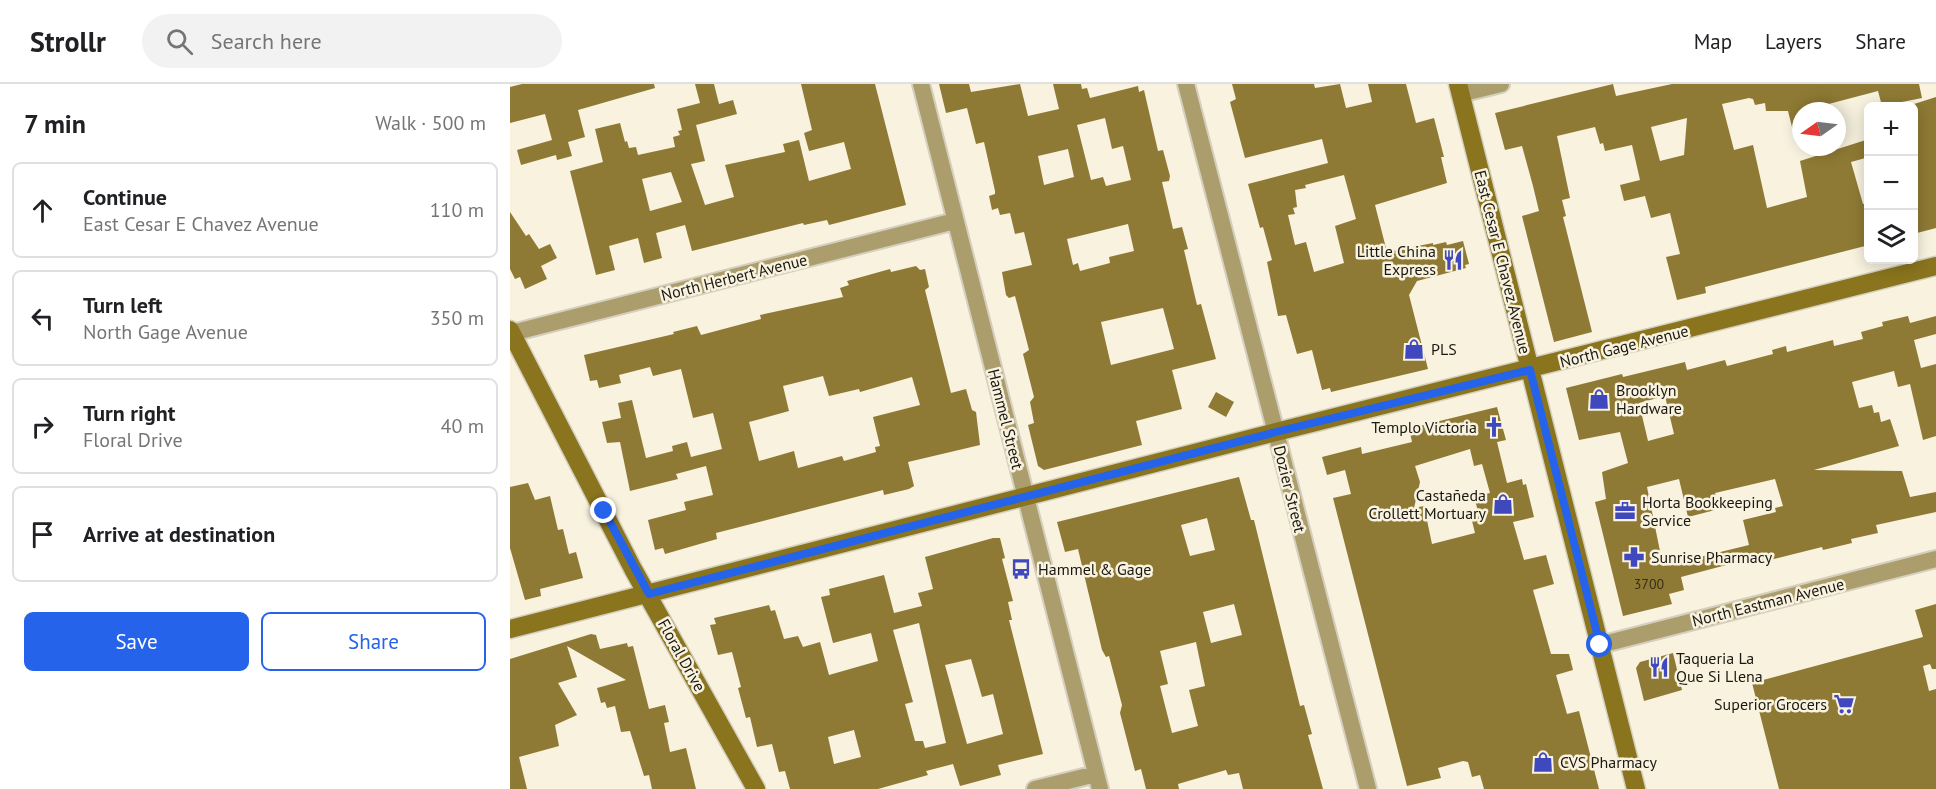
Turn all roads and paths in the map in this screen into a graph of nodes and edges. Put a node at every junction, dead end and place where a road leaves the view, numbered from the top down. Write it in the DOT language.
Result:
graph roads {
  1 [pos="921,84"];
  2 [pos="1186,84"];
  3 [pos="1501,84"];
  4 [pos="1459,89"];
  5 [pos="956,221"];
  6 [pos="1936,267"];
  7 [pos="511,332"];
  8 [pos="1530,370"];
  9 [pos="1276,432"];
  10 [pos="1026,497"];
  11 [pos="1936,559"];
  12 [pos="649,594"];
  13 [pos="510,629"];
  14 [pos="1600,645"];
  15 [pos="1098,781"];
  16 [pos="756,789"];
  17 [pos="1035,789"];
  18 [pos="1368,789"];
  19 [pos="1636,789"];
  1 -- 5 [label="street, Hammel Street"];
  2 -- 9 [label="street, Dozier Street"];
  3 -- 4 [label="street"];
  4 -- 8 [label="street, East Cesar E Chavez Avenue"];
  5 -- 7 [label="street, North Herbert Avenue"];
  5 -- 10 [label="street, Hammel Street"];
  6 -- 8 [label="street, North Gage Avenue"];
  7 -- 12 [label="street, Floral Drive"];
  8 -- 9 [label="street, North Gage Avenue"];
  8 -- 14 [label="street, East Cesar E Chavez Avenue"];
  9 -- 10 [label="street, North Gage Avenue"];
  9 -- 18 [label="street, Dozier Street"];
  10 -- 12 [label="street, North Gage Avenue"];
  10 -- 15 [label="street, Hammel Street"];
  11 -- 14 [label="street, North Eastman Avenue"];
  12 -- 13 [label="street, North Gage Avenue"];
  12 -- 16 [label="street, Floral Drive"];
  14 -- 19 [label="street, East Cesar E Chavez Avenue"];
  15 -- 17 [label="street"];
}
